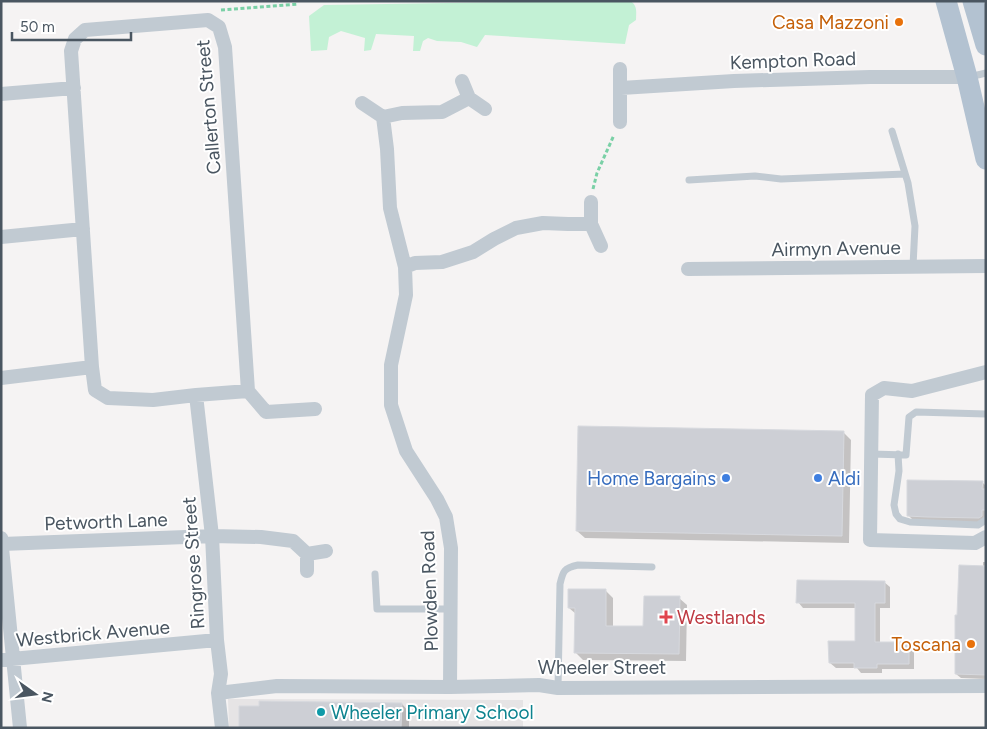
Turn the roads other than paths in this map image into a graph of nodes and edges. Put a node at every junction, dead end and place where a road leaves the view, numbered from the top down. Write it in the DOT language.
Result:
graph roads {
  1 [pos="946,1"];
  2 [pos="973,1"];
  3 [pos="986,45"];
  4 [pos="620,69"];
  5 [pos="977,75"];
  6 [pos="462,81"];
  7 [pos="74,88"];
  8 [pos="621,88"];
  9 [pos="1,94"];
  10 [pos="469,98"];
  11 [pos="362,103"];
  12 [pos="485,109"];
  13 [pos="383,117"];
  14 [pos="620,122"];
  15 [pos="892,131"];
  16 [pos="986,159"];
  17 [pos="905,174"];
  18 [pos="689,180"];
  19 [pos="591,202"];
  20 [pos="591,224"];
  21 [pos="83,229"];
  22 [pos="1,237"];
  23 [pos="601,246"];
  24 [pos="914,266"];
  25 [pos="986,266"];
  26 [pos="405,267"];
  27 [pos="688,269"];
  28 [pos="92,367"];
  29 [pos="986,372"];
  30 [pos="1,378"];
  31 [pos="248,391"];
  32 [pos="196,395"];
  33 [pos="315,409"];
  34 [pos="986,414"];
  35 [pos="871,454"];
  36 [pos="902,454"];
  37 [pos="986,520"];
  38 [pos="212,536"];
  39 [pos="986,537"];
  40 [pos="1,538"];
  41 [pos="2,544"];
  42 [pos="326,551"];
  43 [pos="307,554"];
  44 [pos="652,566"];
  45 [pos="307,571"];
  46 [pos="375,574"];
  47 [pos="450,609"];
  48 [pos="217,640"];
  49 [pos="7,660"];
  50 [pos="986,686"];
  51 [pos="450,687"];
  52 [pos="558,688"];
  53 [pos="218,693"];
  54 [pos="20,728"];
  55 [pos="222,728"];
  1 -- 5 [label="main road"];
  2 -- 3 [label="main road"];
  4 -- 8 [label="street"];
  5 -- 8 [label="street, Kempton Road"];
  5 -- 16 [label="main road"];
  6 -- 10 [label="street"];
  7 -- 9 [label="street"];
  7 -- 21 [label="street, Callerton Street"];
  7 -- 31 [label="street, Callerton Street"];
  8 -- 14 [label="street"];
  10 -- 12 [label="street"];
  10 -- 13 [label="street"];
  11 -- 13 [label="street"];
  13 -- 26 [label="street, Plowden Road"];
  15 -- 17 [label="lane"];
  17 -- 18 [label="lane"];
  17 -- 24 [label="lane"];
  19 -- 20 [label="street"];
  20 -- 23 [label="street"];
  20 -- 26 [label="street"];
  21 -- 22 [label="street"];
  21 -- 28 [label="street, Callerton Street"];
  24 -- 25 [label="street, Airmyn Avenue"];
  24 -- 27 [label="street, Airmyn Avenue"];
  26 -- 47 [label="street, Plowden Road"];
  28 -- 30 [label="street"];
  28 -- 32 [label="street, Callerton Street"];
  29 -- 35 [label="street"];
  31 -- 32 [label="street"];
  31 -- 33 [label="street"];
  32 -- 38 [label="street, Ringrose Street"];
  34 -- 36 [label="lane"];
  35 -- 36 [label="lane"];
  35 -- 39 [label="street"];
  36 -- 37 [label="lane"];
  38 -- 41 [label="street, Petworth Lane"];
  38 -- 43 [label="street, Petworth Lane"];
  38 -- 48 [label="street, Ringrose Street"];
  40 -- 41 [label="street"];
  41 -- 49 [label="street"];
  42 -- 43 [label="street"];
  43 -- 45 [label="street"];
  44 -- 52 [label="lane"];
  46 -- 47 [label="lane"];
  47 -- 51 [label="street, Plowden Road"];
  48 -- 49 [label="street, Westbrick Avenue"];
  48 -- 53 [label="street, Ringrose Street"];
  49 -- 54 [label="street"];
  50 -- 52 [label="street, Wheeler Street"];
  51 -- 52 [label="street, Wheeler Street"];
  51 -- 53 [label="street, Wheeler Street"];
  53 -- 55 [label="street, Ringrose Street"];
}
